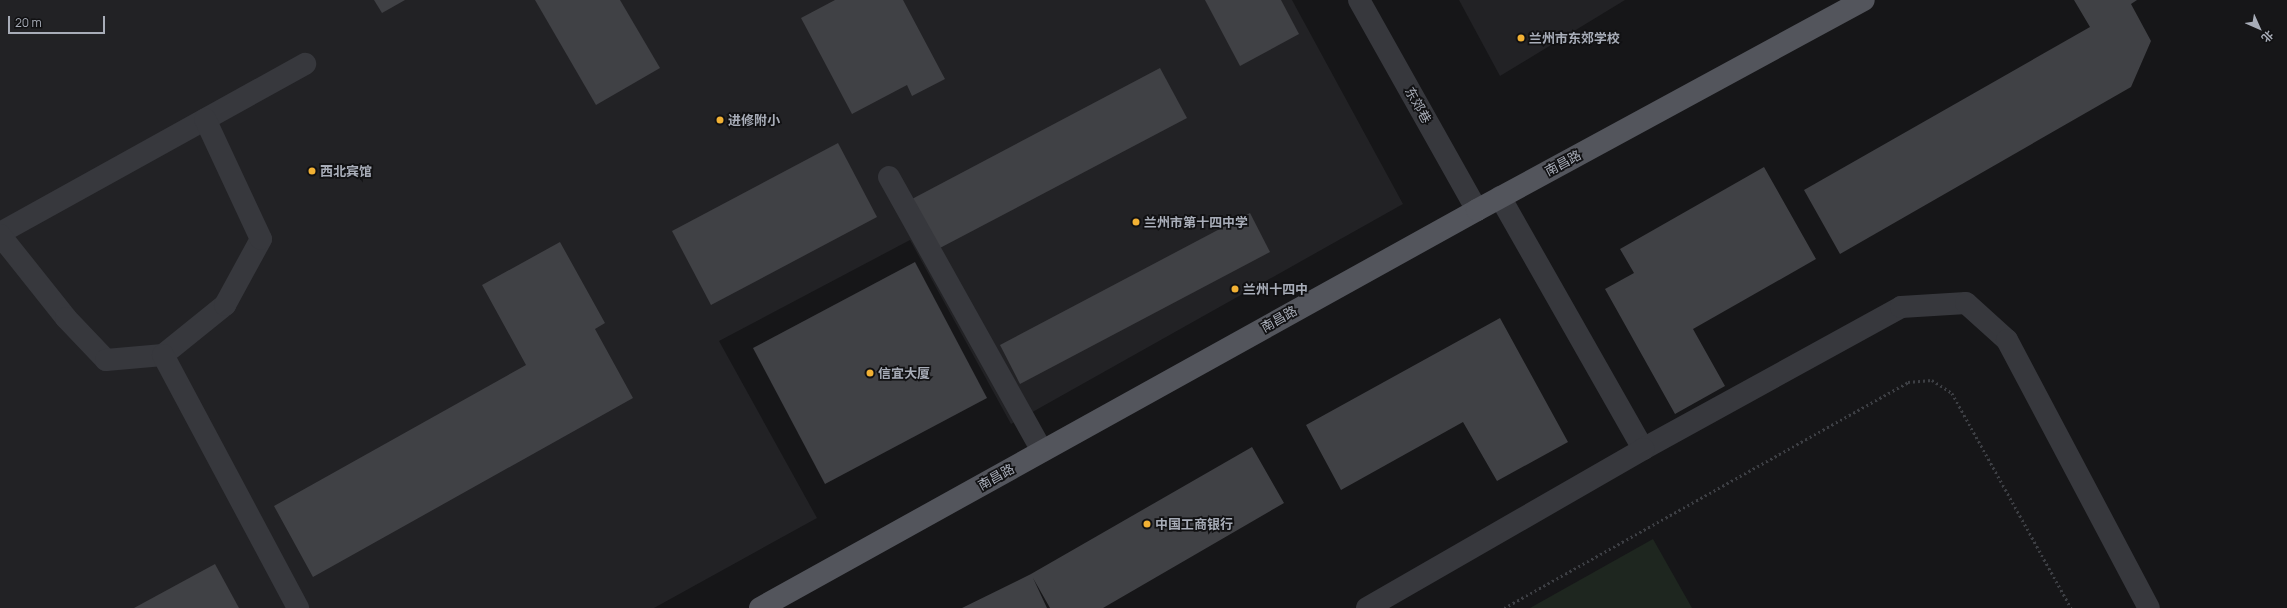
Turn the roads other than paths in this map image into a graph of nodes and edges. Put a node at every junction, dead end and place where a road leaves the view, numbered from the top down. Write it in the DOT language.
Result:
graph roads {
  1 [pos="1359,0"];
  2 [pos="1864,0"];
  3 [pos="305,64"];
  4 [pos="205,119"];
  5 [pos="889,177"];
  6 [pos="1500,197"];
  7 [pos="1477,210"];
  8 [pos="0,234"];
  9 [pos="163,355"];
  10 [pos="1643,449"];
  11 [pos="1042,452"];
  12 [pos="298,608"];
  13 [pos="760,608"];
  14 [pos="1367,608"];
  15 [pos="2149,608"];
  1 -- 7 [label="street, 东郊巷"];
  2 -- 6 [label="main road, 南昌路"];
  3 -- 4 [label="street"];
  4 -- 8 [label="street"];
  4 -- 9 [label="street"];
  5 -- 11 [label="street"];
  6 -- 7 [label="main road, 南昌路"];
  6 -- 10 [label="street"];
  7 -- 11 [label="main road, 南昌路"];
  8 -- 9 [label="street"];
  9 -- 12 [label="street"];
  10 -- 14 [label="street"];
  10 -- 15 [label="street"];
  11 -- 13 [label="main road, 南昌路"];
}
